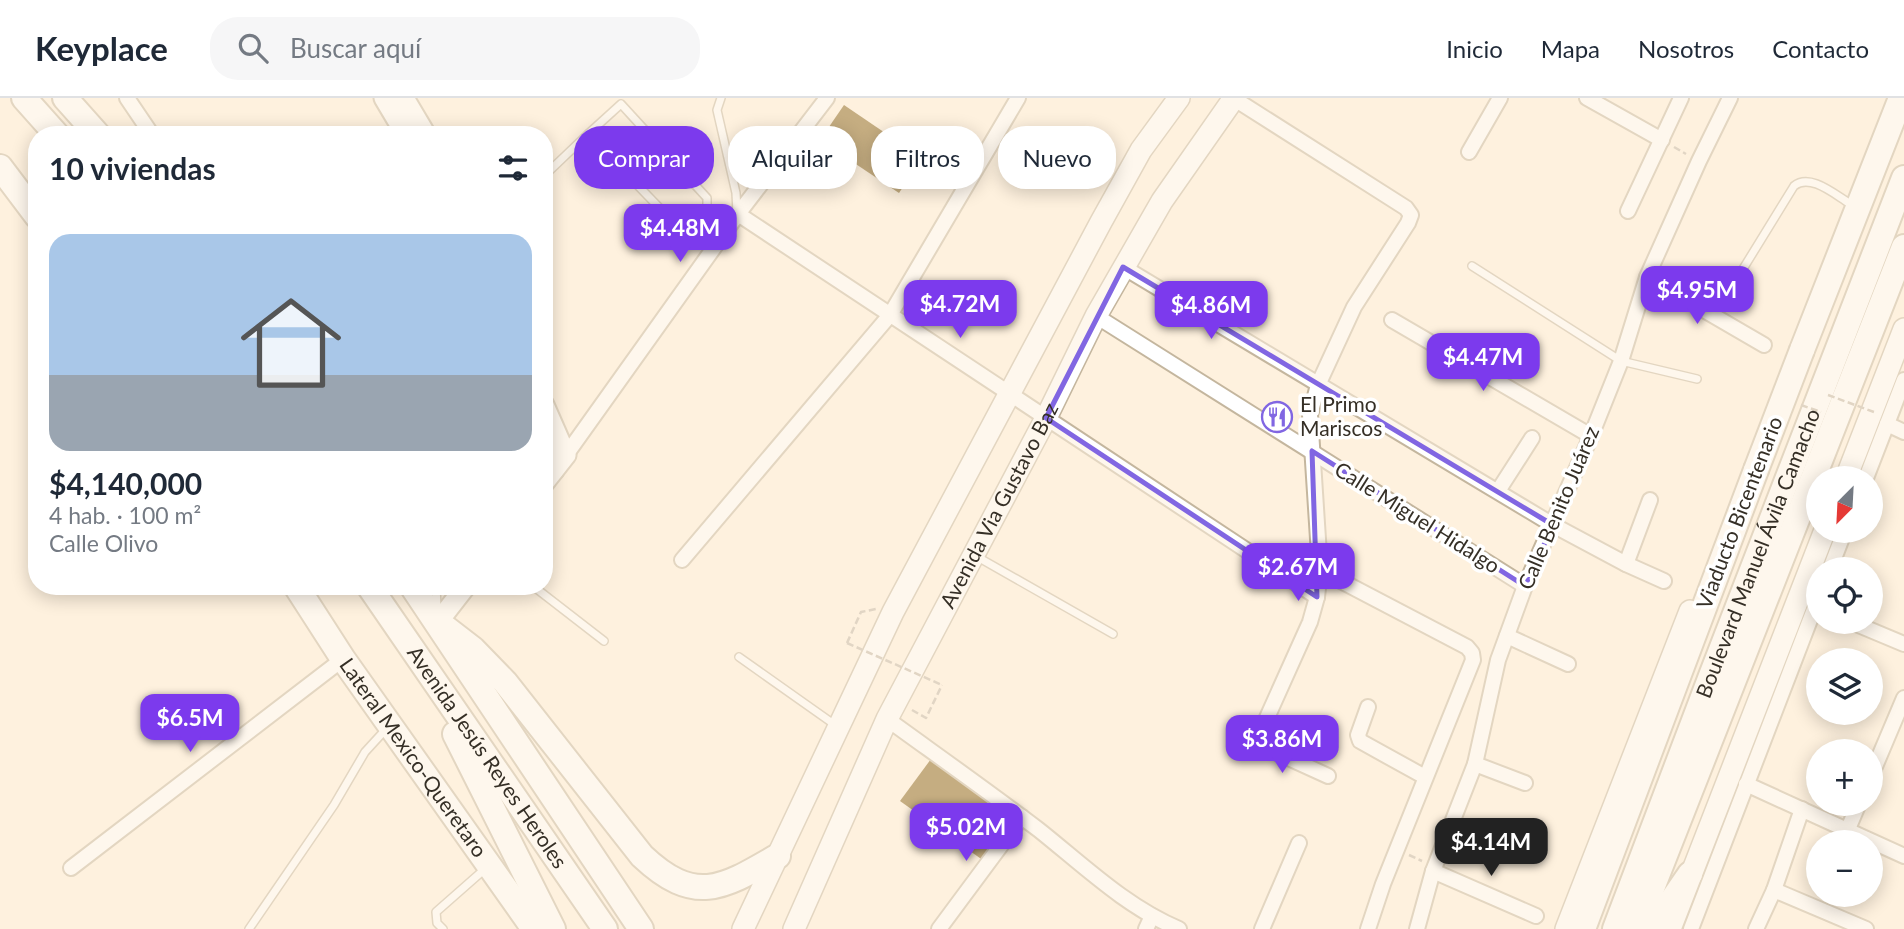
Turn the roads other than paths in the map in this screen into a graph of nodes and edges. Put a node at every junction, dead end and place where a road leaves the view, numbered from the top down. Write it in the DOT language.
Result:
graph roads {
  1 [pos="24,98"];
  2 [pos="65,98"];
  3 [pos="127,98"];
  4 [pos="384,98"];
  5 [pos="404,98"];
  6 [pos="721,98"];
  7 [pos="827,98"];
  8 [pos="1018,98"];
  9 [pos="1179,98"];
  10 [pos="1234,98"];
  11 [pos="1500,98"];
  12 [pos="1587,98"];
  13 [pos="1681,98"];
  14 [pos="1730,98"];
  15 [pos="1891,98"];
  16 [pos="1900,98"];
  17 [pos="1604,102"];
  18 [pos="49,126"];
  19 [pos="90,126"];
  20 [pos="146,126"];
  21 [pos="401,126"];
  22 [pos="421,126"];
  23 [pos="596,126"];
  24 [pos="643,126"];
  25 [pos="1662,140"];
  26 [pos="574,147"];
  27 [pos="1469,152"];
  28 [pos="0,167"];
  29 [pos="553,167"];
  30 [pos="1904,178"];
  31 [pos="641,189"];
  32 [pos="699,189"];
  33 [pos="1849,203"];
  34 [pos="28,204"];
  35 [pos="1628,211"];
  36 [pos="737,214"];
  37 [pos="697,215"];
  38 [pos="719,240"];
  39 [pos="1904,247"];
  40 [pos="1472,266"];
  41 [pos="1123,267"];
  42 [pos="1647,277"];
  43 [pos="891,315"];
  44 [pos="1096,316"];
  45 [pos="1714,316"];
  46 [pos="1392,320"];
  47 [pos="1904,329"];
  48 [pos="1764,345"];
  49 [pos="1621,360"];
  50 [pos="1697,379"];
  51 [pos="1904,380"];
  52 [pos="1318,385"];
  53 [pos="1009,394"];
  54 [pos="1046,418"];
  55 [pos="1887,424"];
  56 [pos="1904,432"];
  57 [pos="1591,436"];
  58 [pos="1532,438"];
  59 [pos="1312,451"];
  60 [pos="1851,466"];
  61 [pos="1871,466"];
  62 [pos="555,469"];
  63 [pos="1498,491"];
  64 [pos="1650,500"];
  65 [pos="1553,525"];
  66 [pos="1820,543"];
  67 [pos="974,555"];
  68 [pos="682,560"];
  69 [pos="1626,564"];
  70 [pos="1320,570"];
  71 [pos="1664,581"];
  72 [pos="1525,586"];
  73 [pos="302,595"];
  74 [pos="375,595"];
  75 [pos="418,595"];
  76 [pos="436,595"];
  77 [pos="459,595"];
  78 [pos="545,595"];
  79 [pos="1317,597"];
  80 [pos="438,622"];
  81 [pos="1806,633"];
  82 [pos="1113,634"];
  83 [pos="1880,634"];
  84 [pos="1507,636"];
  85 [pos="604,641"];
  86 [pos="1904,644"];
  87 [pos="412,649"];
  88 [pos="739,657"];
  89 [pos="343,659"];
  90 [pos="1568,664"];
  91 [pos="1904,698"];
  92 [pos="1368,707"];
  93 [pos="887,719"];
  94 [pos="390,725"];
  95 [pos="838,727"];
  96 [pos="1883,747"];
  97 [pos="1475,764"];
  98 [pos="1328,776"];
  99 [pos="1425,777"];
  100 [pos="1525,783"];
  101 [pos="1746,784"];
  102 [pos="1802,809"];
  103 [pos="1854,816"];
  104 [pos="1022,817"];
  105 [pos="1848,830"];
  106 [pos="1299,844"];
  107 [pos="1883,846"];
  108 [pos="778,856"];
  109 [pos="1904,856"];
  110 [pos="489,865"];
  111 [pos="71,868"];
  112 [pos="1433,871"];
  113 [pos="1690,874"];
  114 [pos="1774,890"];
  115 [pos="1536,916"];
  116 [pos="1149,923"];
  117 [pos="796,926"];
  118 [pos="248,929"];
  119 [pos="443,929"];
  120 [pos="534,929"];
  121 [pos="553,929"];
  122 [pos="605,929"];
  123 [pos="641,929"];
  124 [pos="743,929"];
  125 [pos="940,929"];
  126 [pos="1179,929"];
  127 [pos="1262,929"];
  128 [pos="1368,929"];
  129 [pos="1417,929"];
  130 [pos="1566,929"];
  131 [pos="1583,929"];
  132 [pos="1615,929"];
  133 [pos="1636,929"];
  134 [pos="1652,929"];
  135 [pos="1670,929"];
  136 [pos="1690,929"];
  137 [pos="1756,929"];
  138 [pos="1866,929"];
  1 -- 18 [label="highway"];
  2 -- 19 [label="highway"];
  3 -- 20 [label="street"];
  4 -- 21 [label="street"];
  5 -- 22 [label="street"];
  6 -- 36 [label="lane"];
  7 -- 36 [label="street"];
  8 -- 43 [label="street"];
  9 -- 53 [label="main road, Avenida Via Gustavo Baz"];
  10 -- 41 [label="main road, Avenida Via Gustavo Baz"];
  10 -- 52 [label="street"];
  11 -- 27 [label="street"];
  12 -- 17 [label="street"];
  13 -- 25 [label="street"];
  14 -- 42 [label="street, Calle Benito Juárez"];
  15 -- 33 [label="main road, Boulevard Manuel Ávila Camacho"];
  16 -- 131 [label="highway, Viaducto Bicentenario, bridge"];
  17 -- 25 [label="street"];
  23 -- 24 [label="lane"];
  25 -- 35 [label="street"];
  26 -- 29 [label="lane"];
  28 -- 34 [label="highway"];
  30 -- 132 [label="highway, Boulevard Manuel Ávila Camacho"];
  31 -- 37 [label="lane"];
  32 -- 37 [label="lane"];
  33 -- 45 [label="lane"];
  33 -- 130 [label="main road, Boulevard Manuel Ávila Camacho"];
  36 -- 38 [label="street"];
  36 -- 43 [label="street"];
  37 -- 38 [label="lane"];
  38 -- 62 [label="street"];
  39 -- 133 [label="highway, Boulevard Manuel Ávila Camacho"];
  40 -- 49 [label="lane"];
  41 -- 44 [label="main road, Avenida Via Gustavo Baz"];
  41 -- 52 [label="street"];
  42 -- 45 [label="street"];
  42 -- 49 [label="street, Calle Benito Juárez"];
  43 -- 53 [label="street"];
  43 -- 68 [label="street"];
  44 -- 54 [label="main road, Avenida Via Gustavo Baz"];
  44 -- 59 [label="street, Calle Miguel Hidalgo"];
  45 -- 48 [label="street"];
  46 -- 57 [label="street"];
  47 -- 60 [label="main road"];
  49 -- 50 [label="lane"];
  49 -- 57 [label="street, Calle Benito Juárez"];
  51 -- 55 [label="street"];
  52 -- 59 [label="street"];
  52 -- 63 [label="street"];
  53 -- 54 [label="street"];
  53 -- 95 [label="main road, Avenida Via Gustavo Baz"];
  54 -- 67 [label="main road, Avenida Via Gustavo Baz"];
  54 -- 79 [label="street"];
  55 -- 56 [label="street"];
  55 -- 61 [label="street"];
  57 -- 65 [label="street, Calle Benito Juárez"];
  58 -- 63 [label="street"];
  59 -- 70 [label="street"];
  59 -- 72 [label="street, Calle Miguel Hidalgo"];
  63 -- 65 [label="street"];
  64 -- 69 [label="street"];
  65 -- 69 [label="street"];
  65 -- 72 [label="street, Calle Benito Juárez"];
  66 -- 113 [label="main road"];
  67 -- 82 [label="lane"];
  67 -- 93 [label="main road, Avenida Via Gustavo Baz"];
  69 -- 71 [label="street"];
  70 -- 79 [label="street"];
  70 -- 99 [label="street"];
  72 -- 84 [label="street, Calle Benito Juárez"];
  73 -- 89 [label="highway, Lateral Mexico-Queretaro"];
  74 -- 87 [label="highway, Avenida Jesús Reyes Heroles"];
  75 -- 80 [label="highway, Avenida Jesús Reyes Heroles"];
  76 -- 80 [label="lane"];
  77 -- 80 [label="street"];
  78 -- 85 [label="lane"];
  79 -- 98 [label="street"];
  80 -- 108 [label="highway"];
  80 -- 123 [label="highway, Avenida Jesús Reyes Heroles"];
  81 -- 101 [label="street"];
  83 -- 86 [label="street"];
  84 -- 90 [label="street"];
  84 -- 97 [label="street, Calle Benito Juárez"];
  87 -- 121 [label="highway"];
  87 -- 122 [label="highway, Avenida Jesús Reyes Heroles"];
  88 -- 95 [label="lane"];
  89 -- 94 [label="highway, Lateral Mexico-Queretaro"];
  89 -- 111 [label="street"];
  91 -- 96 [label="street"];
  92 -- 99 [label="street"];
  93 -- 104 [label="street"];
  93 -- 117 [label="main road, Avenida Via Gustavo Baz"];
  94 -- 110 [label="highway, Lateral Mexico-Queretaro"];
  94 -- 118 [label="lane"];
  95 -- 108 [label="main road, Avenida Via Gustavo Baz"];
  97 -- 100 [label="street"];
  97 -- 112 [label="street, Calle Benito Juárez"];
  99 -- 128 [label="street"];
  101 -- 102 [label="street"];
  101 -- 136 [label="street"];
  102 -- 105 [label="street"];
  102 -- 114 [label="street"];
  103 -- 105 [label="street"];
  104 -- 116 [label="street"];
  104 -- 125 [label="street"];
  106 -- 127 [label="street"];
  107 -- 109 [label="street"];
  108 -- 124 [label="main road, Avenida Via Gustavo Baz"];
  110 -- 119 [label="lane"];
  110 -- 120 [label="highway, Lateral Mexico-Queretaro"];
  112 -- 115 [label="street"];
  112 -- 129 [label="street, Calle Benito Juárez"];
  113 -- 134 [label="highway"];
  113 -- 135 [label="main road"];
  114 -- 137 [label="street"];
  114 -- 138 [label="street"];
  116 -- 126 [label="street"];
}
